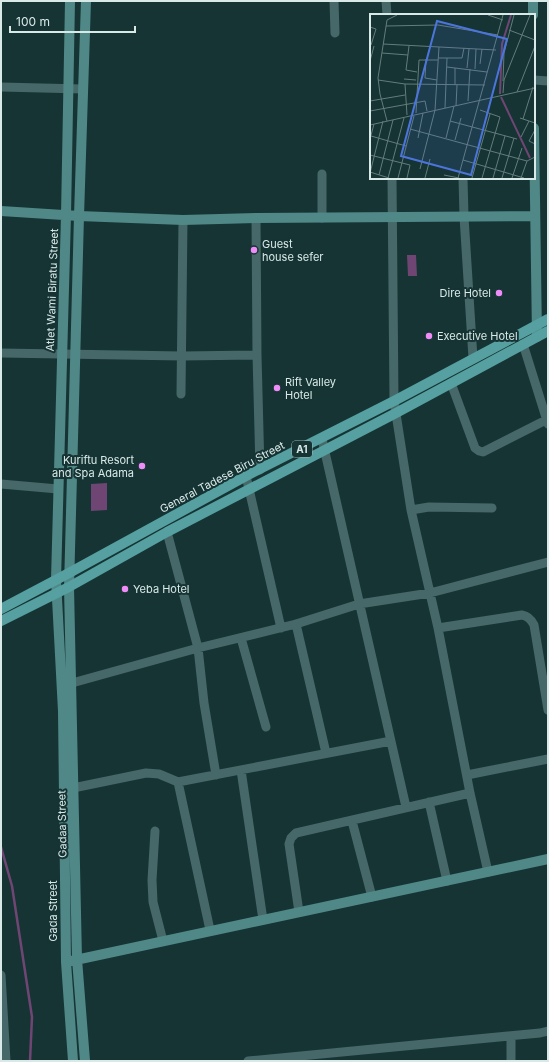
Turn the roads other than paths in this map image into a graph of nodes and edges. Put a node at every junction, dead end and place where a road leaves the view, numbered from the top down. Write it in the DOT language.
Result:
graph roads {
  1 [pos="70,1"];
  2 [pos="86,1"];
  3 [pos="334,1"];
  4 [pos="386,1"];
  5 [pos="533,1"];
  6 [pos="387,14"];
  7 [pos="533,14"];
  8 [pos="335,33"];
  9 [pos="535,80"];
  10 [pos="548,80"];
  11 [pos="1,86"];
  12 [pos="68,88"];
  13 [pos="83,89"];
  14 [pos="322,174"];
  15 [pos="392,179"];
  16 [pos="463,179"];
  17 [pos="535,179"];
  18 [pos="1,211"];
  19 [pos="66,214"];
  20 [pos="78,216"];
  21 [pos="535,216"];
  22 [pos="256,218"];
  23 [pos="322,218"];
  24 [pos="393,218"];
  25 [pos="464,218"];
  26 [pos="183,220"];
  27 [pos="548,319"];
  28 [pos="536,325"];
  29 [pos="548,331"];
  30 [pos="537,337"];
  31 [pos="523,344"];
  32 [pos="1,353"];
  33 [pos="62,354"];
  34 [pos="75,354"];
  35 [pos="257,355"];
  36 [pos="182,356"];
  37 [pos="473,358"];
  38 [pos="451,383"];
  39 [pos="181,394"];
  40 [pos="394,401"];
  41 [pos="396,413"];
  42 [pos="548,421"];
  43 [pos="322,439"];
  44 [pos="324,451"];
  45 [pos="260,470"];
  46 [pos="246,476"];
  47 [pos="1,484"];
  48 [pos="58,489"];
  49 [pos="250,489"];
  50 [pos="492,508"];
  51 [pos="411,510"];
  52 [pos="167,532"];
  53 [pos="548,562"];
  54 [pos="69,573"];
  55 [pos="56,580"];
  56 [pos="69,587"];
  57 [pos="57,593"];
  58 [pos="430,593"];
  59 [pos="359,604"];
  60 [pos="1,609"];
  61 [pos="1,621"];
  62 [pos="296,624"];
  63 [pos="281,628"];
  64 [pos="438,628"];
  65 [pos="241,638"];
  66 [pos="198,648"];
  67 [pos="72,683"];
  68 [pos="546,689"];
  69 [pos="548,710"];
  70 [pos="266,727"];
  71 [pos="391,740"];
  72 [pos="326,753"];
  73 [pos="548,759"];
  74 [pos="241,770"];
  75 [pos="216,774"];
  76 [pos="467,775"];
  77 [pos="178,782"];
  78 [pos="73,788"];
  79 [pos="470,793"];
  80 [pos="429,802"];
  81 [pos="406,807"];
  82 [pos="352,821"];
  83 [pos="155,831"];
  84 [pos="548,859"];
  85 [pos="488,872"];
  86 [pos="447,881"];
  87 [pos="372,897"];
  88 [pos="299,912"];
  89 [pos="263,920"];
  90 [pos="210,930"];
  91 [pos="163,941"];
  92 [pos="77,959"];
  93 [pos="66,962"];
  94 [pos="1,975"];
  95 [pos="548,1031"];
  96 [pos="511,1036"];
  97 [pos="6,1061"];
  98 [pos="73,1061"];
  99 [pos="85,1061"];
  100 [pos="248,1061"];
  101 [pos="512,1061"];
  1 -- 12 [label="main road, Atlet Wami Biratu Street"];
  2 -- 13 [label="main road"];
  3 -- 8 [label="street"];
  4 -- 6 [label="street"];
  5 -- 7 [label="main road"];
  9 -- 10 [label="street"];
  11 -- 12 [label="street"];
  12 -- 13 [label="street"];
  12 -- 19 [label="main road, Atlet Wami Biratu Street"];
  13 -- 20 [label="main road"];
  14 -- 23 [label="street"];
  15 -- 24 [label="street"];
  16 -- 25 [label="street"];
  17 -- 21 [label="main road"];
  18 -- 19 [label="main road"];
  19 -- 20 [label="main road"];
  19 -- 33 [label="main road, Atlet Wami Biratu Street"];
  20 -- 26 [label="main road"];
  20 -- 34 [label="main road"];
  21 -- 25 [label="main road"];
  21 -- 28 [label="main road"];
  22 -- 23 [label="main road"];
  22 -- 26 [label="main road"];
  22 -- 35 [label="street"];
  23 -- 24 [label="main road"];
  24 -- 25 [label="main road"];
  24 -- 40 [label="street"];
  25 -- 37 [label="street"];
  26 -- 36 [label="street"];
  27 -- 28 [label="main road, General Tadese Biru Street / A1"];
  28 -- 30 [label="main road"];
  28 -- 37 [label="main road, General Tadese Biru Street / A1"];
  29 -- 30 [label="main road, General Tadese Biru Street / A1"];
  30 -- 31 [label="main road, General Tadese Biru Street / A1"];
  31 -- 38 [label="main road, General Tadese Biru Street / A1"];
  31 -- 42 [label="street"];
  32 -- 33 [label="street"];
  33 -- 34 [label="street"];
  33 -- 48 [label="main road, Atlet Wami Biratu Street"];
  34 -- 36 [label="street"];
  34 -- 54 [label="main road"];
  35 -- 36 [label="street"];
  35 -- 45 [label="street"];
  36 -- 39 [label="street"];
  37 -- 40 [label="main road, General Tadese Biru Street / A1"];
  38 -- 41 [label="main road, General Tadese Biru Street / A1"];
  38 -- 42 [label="street"];
  40 -- 41 [label="street"];
  40 -- 43 [label="main road, General Tadese Biru Street / A1"];
  41 -- 44 [label="main road, General Tadese Biru Street / A1"];
  41 -- 51 [label="street"];
  43 -- 44 [label="street"];
  43 -- 45 [label="main road, General Tadese Biru Street / A1"];
  44 -- 49 [label="main road, General Tadese Biru Street / A1"];
  44 -- 59 [label="street"];
  45 -- 46 [label="main road, General Tadese Biru Street / A1"];
  46 -- 49 [label="street"];
  46 -- 54 [label="main road, General Tadese Biru Street / A1"];
  47 -- 48 [label="street"];
  48 -- 55 [label="main road, Atlet Wami Biratu Street"];
  49 -- 52 [label="main road, General Tadese Biru Street / A1"];
  49 -- 63 [label="street"];
  50 -- 51 [label="street"];
  51 -- 58 [label="street"];
  52 -- 56 [label="main road, General Tadese Biru Street / A1"];
  52 -- 66 [label="street"];
  53 -- 58 [label="street"];
  54 -- 55 [label="main road, General Tadese Biru Street / A1"];
  54 -- 56 [label="main road, Gadaa Street"];
  55 -- 57 [label="main road, Gada Street"];
  55 -- 60 [label="main road, A1"];
  56 -- 57 [label="main road, General Tadese Biru Street / A1"];
  56 -- 67 [label="main road, Gadaa Street"];
  57 -- 61 [label="main road, A1"];
  57 -- 93 [label="main road, Gada Street"];
  58 -- 59 [label="street"];
  58 -- 64 [label="street"];
  59 -- 62 [label="street"];
  59 -- 71 [label="street"];
  62 -- 63 [label="street"];
  62 -- 72 [label="street"];
  63 -- 65 [label="street"];
  64 -- 68 [label="street"];
  64 -- 76 [label="street"];
  65 -- 66 [label="street"];
  65 -- 70 [label="street"];
  66 -- 67 [label="street"];
  66 -- 75 [label="street"];
  67 -- 78 [label="main road, Gadaa Street"];
  68 -- 69 [label="street"];
  71 -- 72 [label="street"];
  71 -- 81 [label="street"];
  72 -- 74 [label="street"];
  73 -- 76 [label="street"];
  74 -- 75 [label="street"];
  74 -- 89 [label="street"];
  75 -- 77 [label="street"];
  76 -- 79 [label="street"];
  77 -- 78 [label="street"];
  77 -- 90 [label="street"];
  78 -- 92 [label="main road, Gadaa Street"];
  79 -- 80 [label="street"];
  79 -- 85 [label="street"];
  80 -- 81 [label="street"];
  80 -- 86 [label="street"];
  81 -- 82 [label="street"];
  82 -- 87 [label="street"];
  82 -- 88 [label="street"];
  83 -- 91 [label="street"];
  84 -- 85 [label="main road"];
  85 -- 86 [label="main road"];
  86 -- 87 [label="main road"];
  87 -- 88 [label="main road"];
  88 -- 89 [label="main road"];
  89 -- 90 [label="main road"];
  90 -- 91 [label="main road"];
  91 -- 92 [label="main road"];
  92 -- 93 [label="main road"];
  92 -- 99 [label="main road, Gadaa Street"];
  93 -- 98 [label="main road, Gada Street"];
  94 -- 97 [label="street"];
  95 -- 96 [label="street"];
  96 -- 100 [label="street"];
  96 -- 101 [label="street"];
}
